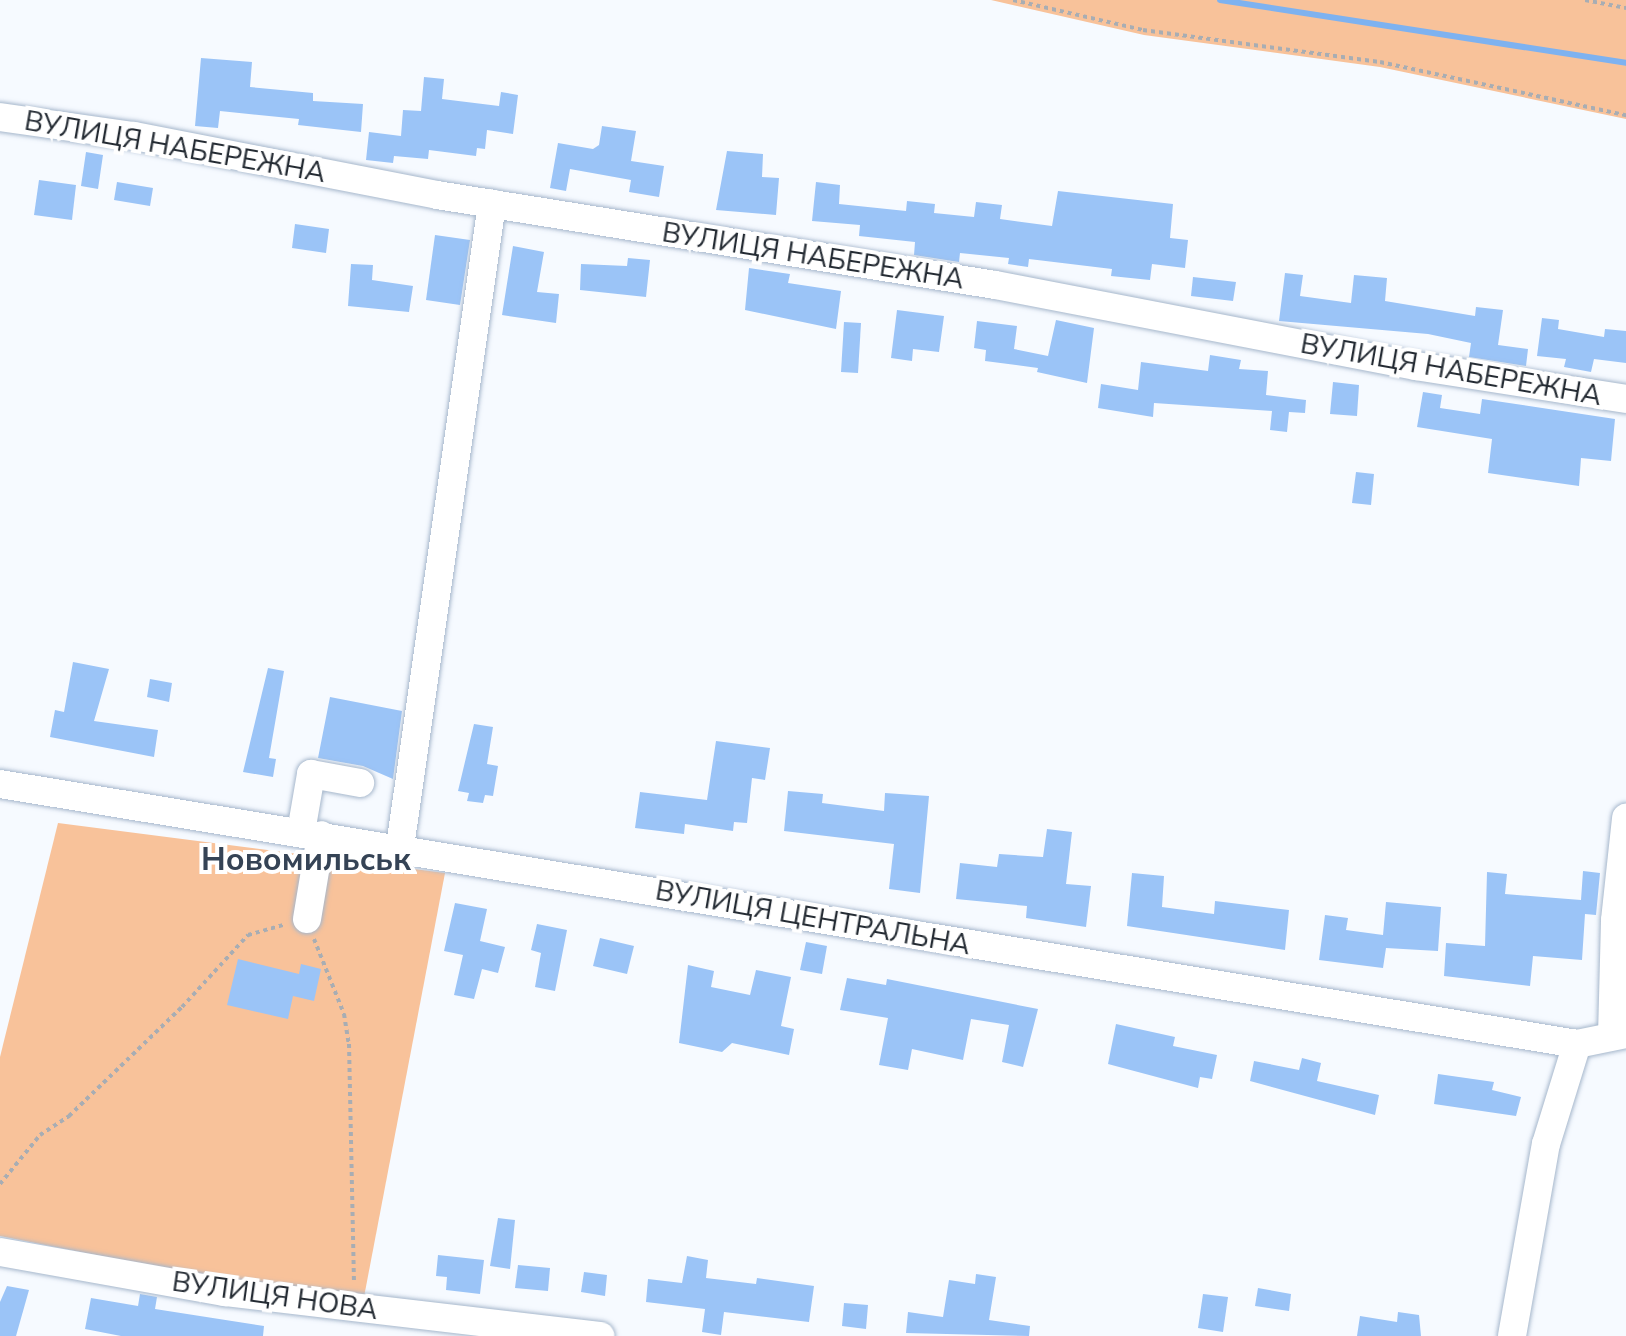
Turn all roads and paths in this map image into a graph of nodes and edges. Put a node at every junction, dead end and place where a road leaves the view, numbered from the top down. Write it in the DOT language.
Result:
graph roads {
  1 [pos="1013,0"];
  2 [pos="1585,0"];
  3 [pos="1626,8"];
  4 [pos="1626,115"];
  5 [pos="0,117"];
  6 [pos="492,204"];
  7 [pos="1626,399"];
  8 [pos="360,783"];
  9 [pos="0,784"];
  10 [pos="1626,818"];
  11 [pos="311,834"];
  12 [pos="400,847"];
  13 [pos="307,919"];
  14 [pos="1619,1035"];
  15 [pos="1577,1044"];
  16 [pos="0,1184"];
  17 [pos="0,1252"];
  18 [pos="354,1307"];
  19 [pos="600,1336"];
  20 [pos="1512,1336"];
  1 -- 4 [label="path"];
  2 -- 3 [label="path"];
  5 -- 6 [label="street, ВУЛИЦЯ НАБЕРЕЖНА"];
  6 -- 7 [label="street, ВУЛИЦЯ НАБЕРЕЖНА"];
  6 -- 12 [label="street"];
  8 -- 11 [label="street"];
  9 -- 11 [label="street, ВУЛИЦЯ ЦЕНТРАЛЬНА"];
  10 -- 14 [label="street"];
  11 -- 12 [label="street, ВУЛИЦЯ ЦЕНТРАЛЬНА"];
  11 -- 13 [label="street"];
  12 -- 15 [label="street, ВУЛИЦЯ ЦЕНТРАЛЬНА"];
  13 -- 16 [label="path"];
  13 -- 18 [label="path"];
  14 -- 15 [label="street, ВУЛИЦЯ ЦЕНТРАЛЬНА"];
  15 -- 20 [label="street"];
  17 -- 18 [label="street, ВУЛИЦЯ НОВА"];
  18 -- 19 [label="street, ВУЛИЦЯ НОВА"];
}
